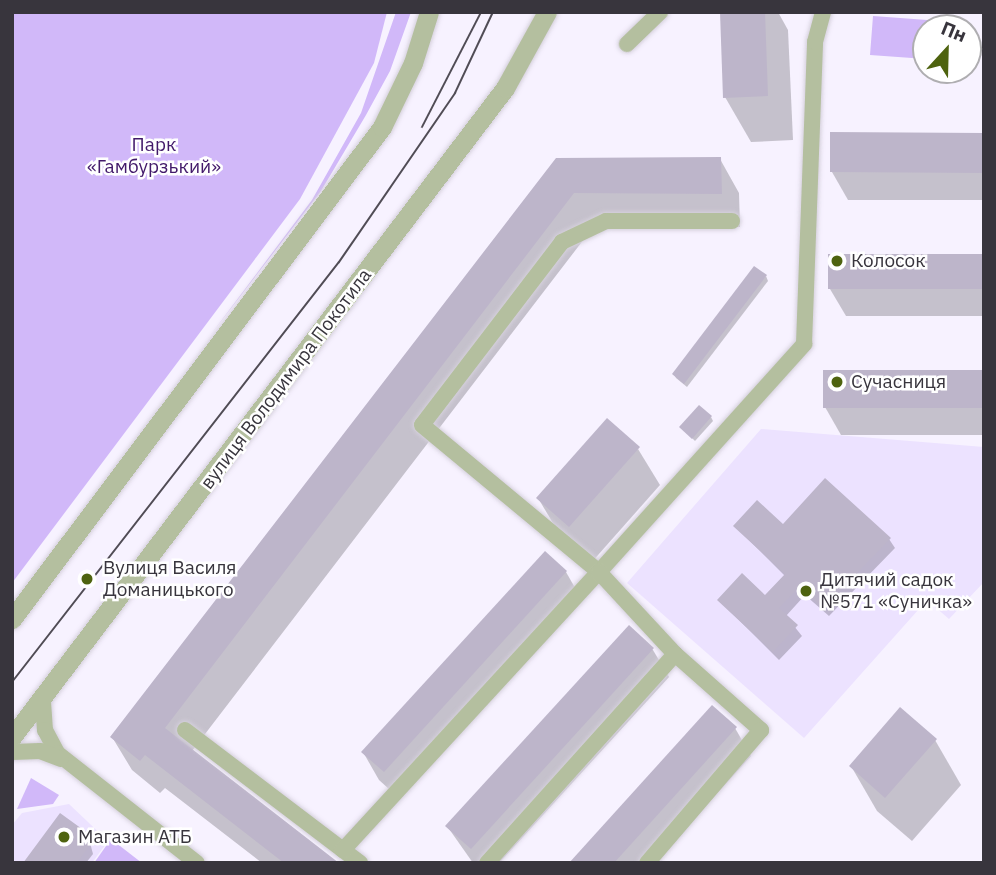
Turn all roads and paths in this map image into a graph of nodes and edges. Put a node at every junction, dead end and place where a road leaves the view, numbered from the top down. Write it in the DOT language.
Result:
graph roads {
  1 [pos="429,12"];
  2 [pos="547,12"];
  3 [pos="660,12"];
  4 [pos="822,12"];
  5 [pos="627,44"];
  6 [pos="732,221"];
  7 [pos="600,572"];
  8 [pos="12,619"];
  9 [pos="675,654"];
  10 [pos="43,702"];
  11 [pos="185,730"];
  12 [pos="12,737"];
  13 [pos="12,752"];
  14 [pos="66,762"];
  15 [pos="344,850"];
  16 [pos="197,863"];
  17 [pos="360,863"];
  18 [pos="487,863"];
  19 [pos="647,863"];
  1 -- 8 [label="street"];
  2 -- 10 [label="street, вулиця Володимира Покотила"];
  3 -- 5 [label="street"];
  4 -- 7 [label="street"];
  6 -- 7 [label="street"];
  7 -- 9 [label="street"];
  7 -- 15 [label="street"];
  9 -- 18 [label="street"];
  9 -- 19 [label="street"];
  10 -- 12 [label="street, вулиця Володимира Покотила"];
  10 -- 14 [label="street"];
  11 -- 15 [label="street"];
  13 -- 14 [label="street"];
  14 -- 16 [label="street"];
  15 -- 17 [label="street"];
}
